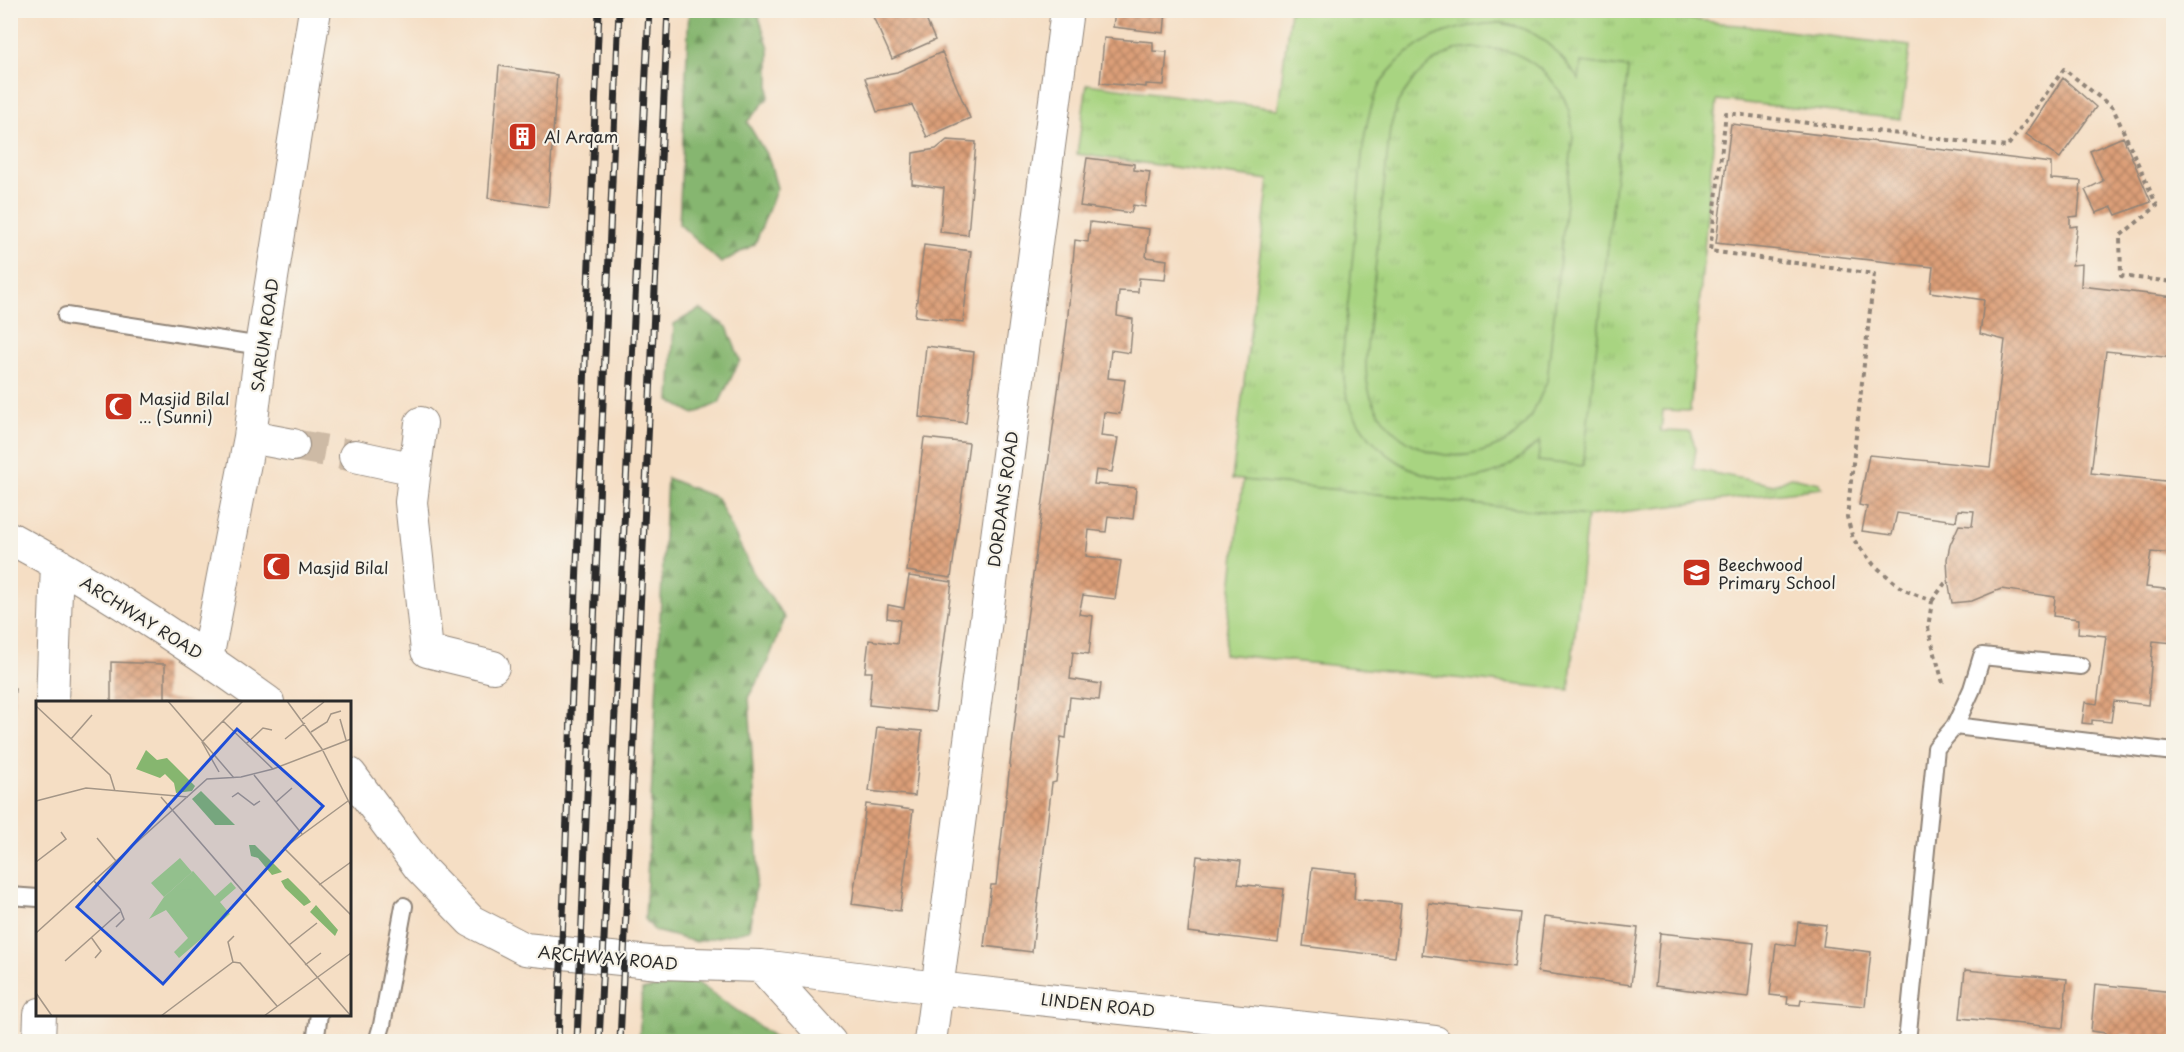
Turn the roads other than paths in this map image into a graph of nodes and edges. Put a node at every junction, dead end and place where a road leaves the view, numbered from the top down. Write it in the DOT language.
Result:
graph roads {
  1 [pos="315,10"];
  2 [pos="1067,10"];
  3 [pos="66,316"];
  4 [pos="261,346"];
  5 [pos="421,423"];
  6 [pos="250,437"];
  7 [pos="293,445"];
  8 [pos="355,456"];
  9 [pos="415,469"];
  10 [pos="10,538"];
  11 [pos="57,563"];
  12 [pos="207,659"];
  13 [pos="2081,666"];
  14 [pos="493,667"];
  15 [pos="52,701"];
  16 [pos="267,701"];
  17 [pos="1955,726"];
  18 [pos="2174,752"];
  19 [pos="351,783"];
  20 [pos="10,896"];
  21 [pos="36,898"];
  22 [pos="404,906"];
  23 [pos="761,966"];
  24 [pos="938,988"];
  25 [pos="40,1016"];
  26 [pos="319,1016"];
  27 [pos="39,1041"];
  28 [pos="315,1041"];
  29 [pos="377,1041"];
  30 [pos="830,1041"];
  31 [pos="930,1041"];
  32 [pos="1435,1041"];
  33 [pos="1907,1041"];
  1 -- 4 [label="street, SARUM ROAD"];
  2 -- 24 [label="street, DORDANS ROAD"];
  3 -- 4 [label="lane"];
  4 -- 6 [label="street, SARUM ROAD"];
  5 -- 9 [label="street"];
  6 -- 7 [label="street"];
  6 -- 12 [label="street, SARUM ROAD"];
  8 -- 9 [label="street"];
  9 -- 14 [label="street"];
  10 -- 11 [label="street, ARCHWAY ROAD"];
  11 -- 12 [label="street, ARCHWAY ROAD"];
  11 -- 15 [label="street"];
  12 -- 16 [label="street, ARCHWAY ROAD"];
  13 -- 17 [label="lane"];
  17 -- 18 [label="lane"];
  17 -- 33 [label="lane"];
  19 -- 23 [label="street, ARCHWAY ROAD"];
  20 -- 21 [label="lane"];
  22 -- 29 [label="lane"];
  23 -- 24 [label="street, LINDEN ROAD"];
  23 -- 30 [label="street"];
  24 -- 31 [label="street, DORDANS ROAD"];
  24 -- 32 [label="street, LINDEN ROAD"];
  25 -- 27 [label="street"];
  26 -- 28 [label="lane"];
}
